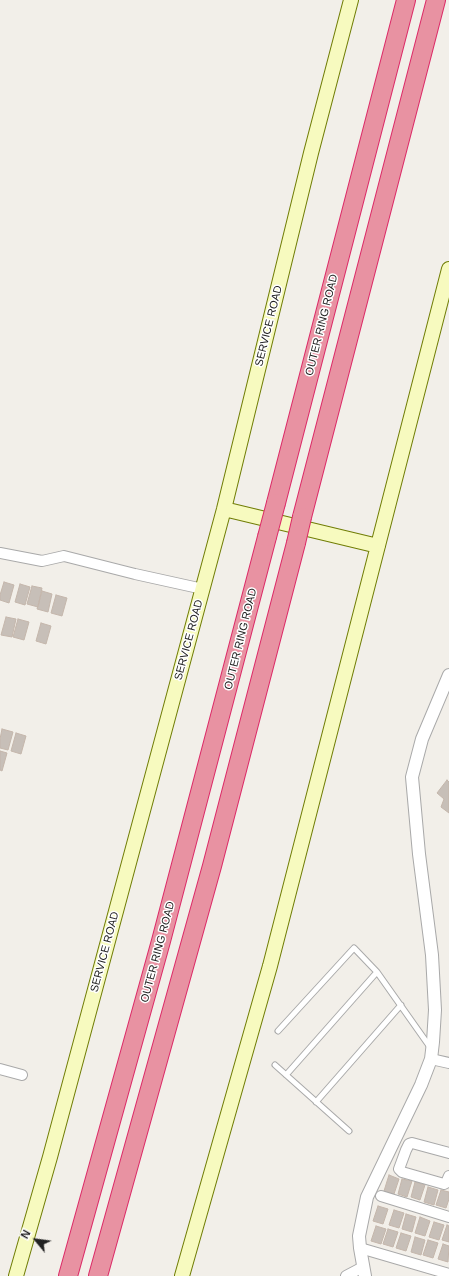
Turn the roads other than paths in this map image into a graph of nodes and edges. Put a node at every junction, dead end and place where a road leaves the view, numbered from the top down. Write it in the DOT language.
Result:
graph roads {
  1 [pos="351,0"];
  2 [pos="406,0"];
  3 [pos="436,0"];
  4 [pos="449,269"];
  5 [pos="224,509"];
  6 [pos="378,546"];
  7 [pos="0,553"];
  8 [pos="203,589"];
  9 [pos="449,675"];
  10 [pos="377,972"];
  11 [pos="401,1005"];
  12 [pos="278,1031"];
  13 [pos="431,1054"];
  14 [pos="449,1063"];
  15 [pos="275,1065"];
  16 [pos="0,1069"];
  17 [pos="22,1075"];
  18 [pos="286,1076"];
  19 [pos="316,1102"];
  20 [pos="349,1131"];
  21 [pos="393,1143"];
  22 [pos="406,1150"];
  23 [pos="449,1153"];
  24 [pos="449,1176"];
  25 [pos="381,1196"];
  26 [pos="449,1217"];
  27 [pos="360,1248"];
  28 [pos="364,1271"];
  29 [pos="449,1274"];
  30 [pos="16,1276"];
  31 [pos="68,1276"];
  32 [pos="98,1276"];
  33 [pos="182,1276"];
  34 [pos="346,1276"];
  1 -- 5 [label="main road, SERVICE ROAD"];
  2 -- 31 [label="highway, OUTER RING ROAD, bridge"];
  3 -- 32 [label="highway, bridge"];
  4 -- 6 [label="main road"];
  5 -- 6 [label="main road"];
  5 -- 8 [label="main road, SERVICE ROAD"];
  6 -- 33 [label="main road"];
  7 -- 8 [label="street"];
  8 -- 30 [label="main road, SERVICE ROAD"];
  9 -- 13 [label="street"];
  10 -- 11 [label="lane"];
  10 -- 12 [label="lane"];
  10 -- 18 [label="lane"];
  11 -- 13 [label="lane"];
  11 -- 19 [label="lane"];
  13 -- 14 [label="street"];
  13 -- 21 [label="street"];
  15 -- 18 [label="lane"];
  16 -- 17 [label="street"];
  18 -- 19 [label="lane"];
  19 -- 20 [label="lane"];
  21 -- 22 [label="street"];
  21 -- 27 [label="street"];
  22 -- 23 [label="street"];
  22 -- 24 [label="street"];
  25 -- 26 [label="street"];
  27 -- 28 [label="street"];
  27 -- 29 [label="street"];
  28 -- 34 [label="street"];
}
